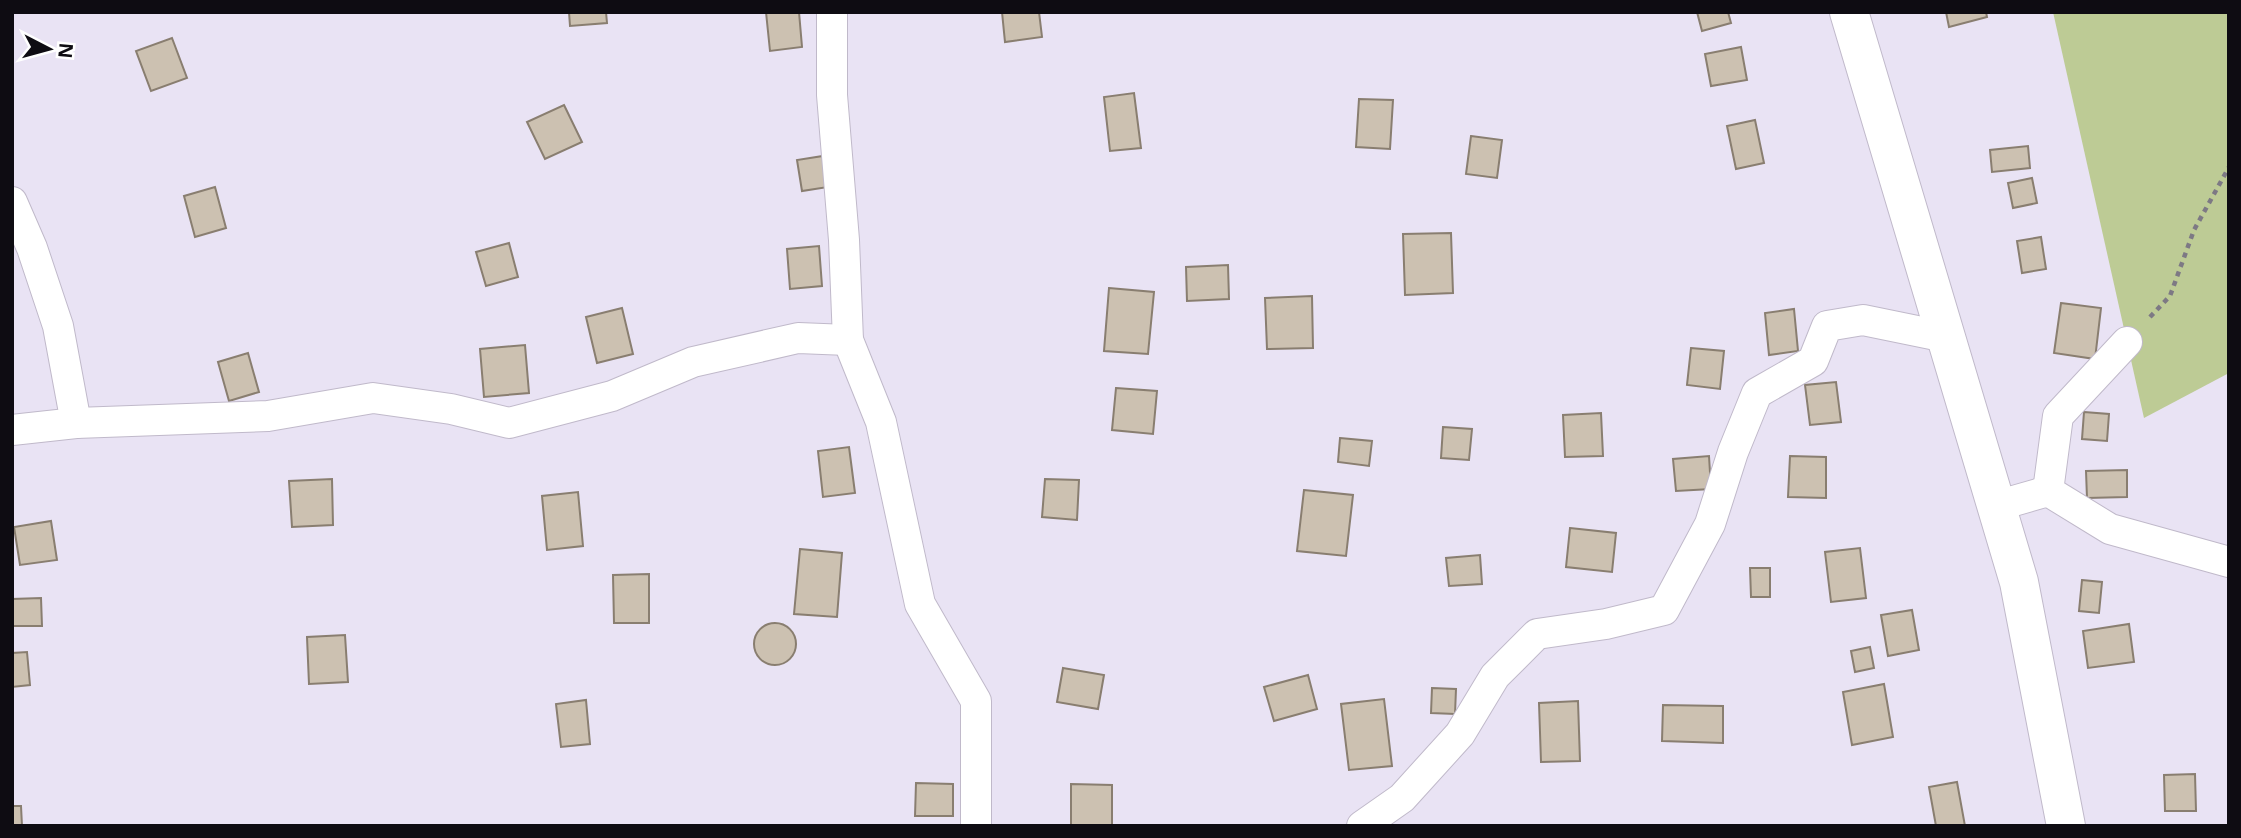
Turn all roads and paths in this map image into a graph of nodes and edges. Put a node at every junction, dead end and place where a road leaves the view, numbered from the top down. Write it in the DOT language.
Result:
graph roads {
  1 [pos="832,12"];
  2 [pos="1849,12"];
  3 [pos="2229,167"];
  4 [pos="12,202"];
  5 [pos="1946,337"];
  6 [pos="848,340"];
  7 [pos="2127,342"];
  8 [pos="76,423"];
  9 [pos="12,430"];
  10 [pos="2048,491"];
  11 [pos="1996,506"];
  12 [pos="2229,562"];
  13 [pos="976,826"];
  14 [pos="1362,826"];
  15 [pos="2066,826"];
  1 -- 6 [label="street"];
  2 -- 5 [label="main road"];
  3 -- 7 [label="path"];
  4 -- 8 [label="street"];
  5 -- 11 [label="main road"];
  5 -- 14 [label="street"];
  6 -- 8 [label="street"];
  6 -- 13 [label="street"];
  7 -- 10 [label="street"];
  8 -- 9 [label="street"];
  10 -- 11 [label="street"];
  10 -- 12 [label="street"];
  11 -- 15 [label="main road"];
}
